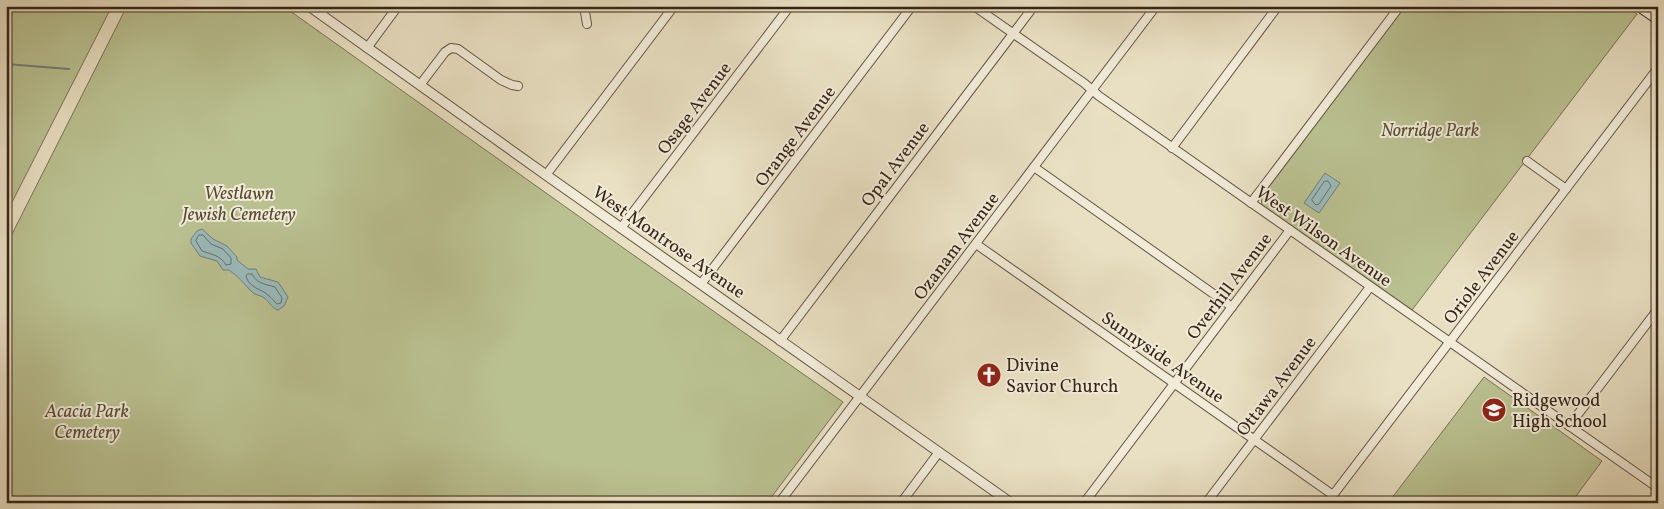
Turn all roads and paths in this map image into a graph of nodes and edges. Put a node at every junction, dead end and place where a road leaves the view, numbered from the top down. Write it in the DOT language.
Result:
graph roads {
  1 [pos="309,6"];
  2 [pos="398,6"];
  3 [pos="584,6"];
  4 [pos="674,6"];
  5 [pos="790,6"];
  6 [pos="912,6"];
  7 [pos="974,6"];
  8 [pos="1034,6"];
  9 [pos="1156,6"];
  10 [pos="1278,6"];
  11 [pos="1400,6"];
  12 [pos="1642,7"];
  13 [pos="1658,19"];
  14 [pos="587,24"];
  15 [pos="1013,34"];
  16 [pos="368,48"];
  17 [pos="1658,68"];
  18 [pos="420,85"];
  19 [pos="518,86"];
  20 [pos="1092,90"];
  21 [pos="1172,148"];
  22 [pos="1527,162"];
  23 [pos="1034,167"];
  24 [pos="546,175"];
  25 [pos="1566,189"];
  26 [pos="1251,203"];
  27 [pos="622,228"];
  28 [pos="1290,230"];
  29 [pos="976,244"];
  30 [pos="701,284"];
  31 [pos="1370,286"];
  32 [pos="1232,307"];
  33 [pos="1658,310"];
  34 [pos="780,341"];
  35 [pos="1450,343"];
  36 [pos="1174,384"];
  37 [pos="860,397"];
  38 [pos="1569,426"];
  39 [pos="1254,439"];
  40 [pos="939,452"];
  41 [pos="1658,488"];
  42 [pos="1333,495"];
  43 [pos="779,503"];
  44 [pos="901,503"];
  45 [pos="1011,503"];
  46 [pos="1084,503"];
  47 [pos="1206,503"];
  48 [pos="1327,503"];
  1 -- 16 [label="street, West Montrose Avenue"];
  2 -- 16 [label="street"];
  3 -- 14 [label="street"];
  4 -- 24 [label="street"];
  5 -- 27 [label="street, Osage Avenue"];
  6 -- 30 [label="street, Orange Avenue"];
  7 -- 15 [label="street, West Wilson Avenue"];
  8 -- 15 [label="street, Opal Avenue"];
  9 -- 20 [label="street, Ozanam Avenue"];
  10 -- 21 [label="street"];
  11 -- 26 [label="street"];
  12 -- 13 [label="main road"];
  15 -- 20 [label="street, West Wilson Avenue"];
  15 -- 34 [label="street, Opal Avenue"];
  16 -- 18 [label="street, West Montrose Avenue"];
  17 -- 25 [label="street, Oriole Avenue"];
  18 -- 19 [label="street"];
  18 -- 24 [label="street, West Montrose Avenue"];
  20 -- 21 [label="street, West Wilson Avenue"];
  20 -- 23 [label="street, Ozanam Avenue"];
  21 -- 26 [label="street, West Wilson Avenue"];
  22 -- 25 [label="street"];
  23 -- 29 [label="street, Ozanam Avenue"];
  23 -- 32 [label="street"];
  24 -- 27 [label="street, West Montrose Avenue"];
  25 -- 35 [label="street, Oriole Avenue"];
  26 -- 28 [label="street, West Wilson Avenue"];
  27 -- 30 [label="street, West Montrose Avenue"];
  28 -- 31 [label="street, West Wilson Avenue"];
  28 -- 32 [label="street, Overhill Avenue"];
  29 -- 36 [label="street, Sunnyside Avenue"];
  29 -- 37 [label="street, Ozanam Avenue"];
  30 -- 34 [label="street, West Montrose Avenue"];
  31 -- 35 [label="street, West Wilson Avenue"];
  31 -- 39 [label="street, Ottawa Avenue"];
  32 -- 36 [label="street, Overhill Avenue"];
  33 -- 38 [label="street"];
  34 -- 37 [label="street, West Montrose Avenue"];
  35 -- 38 [label="street, West Wilson Avenue"];
  35 -- 42 [label="street, Oriole Avenue"];
  36 -- 39 [label="street, Sunnyside Avenue"];
  36 -- 46 [label="street, Overhill Avenue"];
  37 -- 40 [label="street, West Montrose Avenue"];
  37 -- 43 [label="street, Ozanam Avenue"];
  38 -- 41 [label="street, West Wilson Avenue"];
  39 -- 42 [label="street, Sunnyside Avenue"];
  39 -- 47 [label="street, Ottawa Avenue"];
  40 -- 44 [label="street"];
  40 -- 45 [label="street, West Montrose Avenue"];
  42 -- 48 [label="street, Oriole Avenue"];
}
